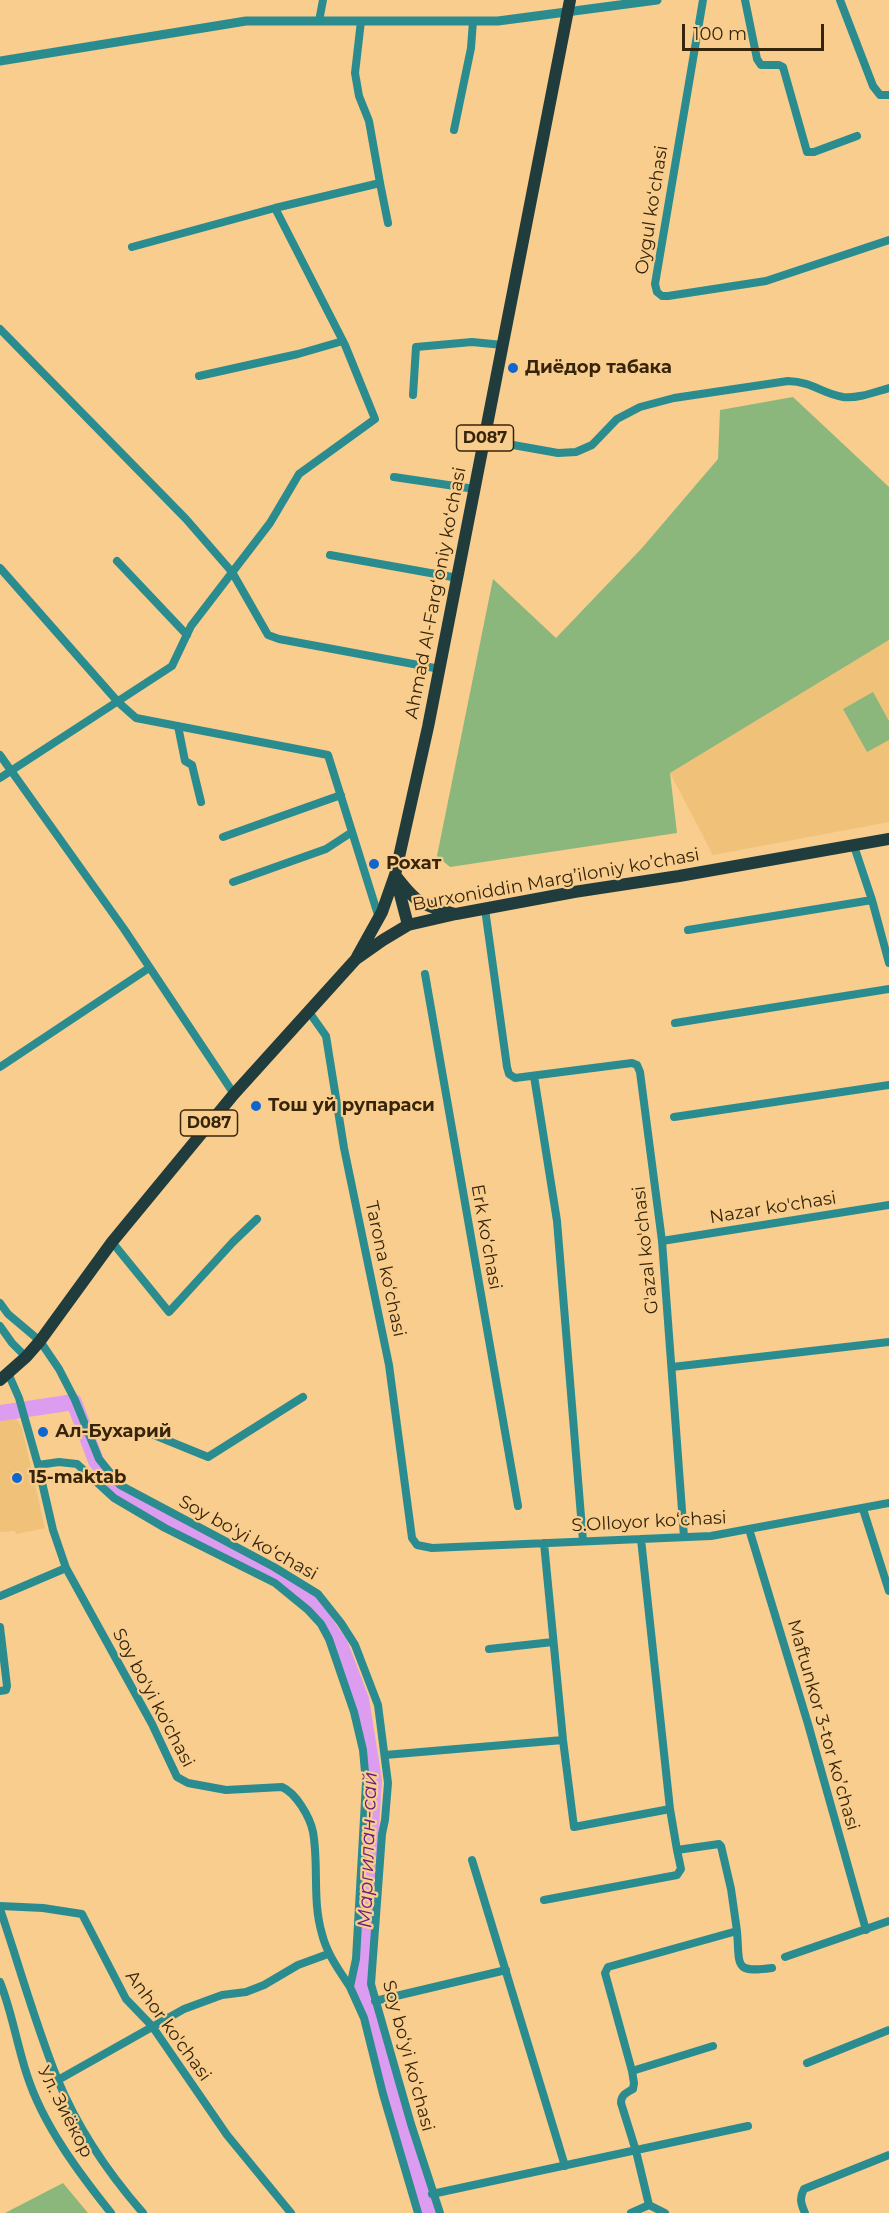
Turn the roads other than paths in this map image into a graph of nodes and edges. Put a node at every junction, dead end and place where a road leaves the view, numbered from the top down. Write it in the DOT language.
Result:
graph roads {
  1 [pos="323,0"];
  2 [pos="657,0"];
  3 [pos="703,0"];
  4 [pos="745,0"];
  5 [pos="840,0"];
  6 [pos="569,5"];
  7 [pos="319,21"];
  8 [pos="361,21"];
  9 [pos="473,21"];
  10 [pos="0,61"];
  11 [pos="889,95"];
  12 [pos="454,130"];
  13 [pos="857,136"];
  14 [pos="380,183"];
  15 [pos="275,208"];
  16 [pos="388,223"];
  17 [pos="889,240"];
  18 [pos="132,247"];
  19 [pos="0,329"];
  20 [pos="344,341"];
  21 [pos="503,345"];
  22 [pos="199,376"];
  23 [pos="889,388"];
  24 [pos="413,395"];
  25 [pos="485,440"];
  26 [pos="394,477"];
  27 [pos="475,489"];
  28 [pos="330,555"];
  29 [pos="117,561"];
  30 [pos="0,567"];
  31 [pos="232,573"];
  32 [pos="458,578"];
  33 [pos="187,635"];
  34 [pos="440,669"];
  35 [pos="118,702"];
  36 [pos="178,726"];
  37 [pos="0,755"];
  38 [pos="11,770"];
  39 [pos="0,777"];
  40 [pos="341,795"];
  41 [pos="201,802"];
  42 [pos="352,832"];
  43 [pos="223,837"];
  44 [pos="889,839"];
  45 [pos="854,846"];
  46 [pos="395,874"];
  47 [pos="233,882"];
  48 [pos="872,900"];
  49 [pos="485,909"];
  50 [pos="456,914"];
  51 [pos="379,918"];
  52 [pos="408,925"];
  53 [pos="687,930"];
  54 [pos="356,959"];
  55 [pos="889,963"];
  56 [pos="149,968"];
  57 [pos="425,974"];
  58 [pos="889,989"];
  59 [pos="309,1012"];
  60 [pos="675,1023"];
  61 [pos="0,1067"];
  62 [pos="534,1076"];
  63 [pos="889,1085"];
  64 [pos="234,1094"];
  65 [pos="674,1118"];
  66 [pos="889,1205"];
  67 [pos="257,1219"];
  68 [pos="662,1240"];
  69 [pos="112,1242"];
  70 [pos="0,1303"];
  71 [pos="0,1326"];
  72 [pos="40,1341"];
  73 [pos="889,1342"];
  74 [pos="26,1358"];
  75 [pos="672,1367"];
  76 [pos="4,1377"];
  77 [pos="303,1396"];
  78 [pos="88,1433"];
  79 [pos="38,1465"];
  80 [pos="889,1503"];
  81 [pos="518,1506"];
  82 [pos="863,1509"];
  83 [pos="749,1529"];
  84 [pos="684,1537"];
  85 [pos="412,1538"];
  86 [pos="641,1539"];
  87 [pos="583,1541"];
  88 [pos="544,1543"];
  89 [pos="66,1568"];
  90 [pos="889,1591"];
  91 [pos="0,1596"];
  92 [pos="0,1627"];
  93 [pos="553,1642"];
  94 [pos="489,1649"];
  95 [pos="0,1691"];
  96 [pos="563,1740"];
  97 [pos="385,1755"];
  98 [pos="670,1809"];
  99 [pos="677,1850"];
  100 [pos="472,1860"];
  101 [pos="544,1900"];
  102 [pos="0,1907"];
  103 [pos="889,1921"];
  104 [pos="866,1930"];
  105 [pos="737,1931"];
  106 [pos="328,1954"];
  107 [pos="785,1957"];
  108 [pos="772,1968"];
  109 [pos="506,1970"];
  110 [pos="1,1988"];
  111 [pos="350,1988"];
  112 [pos="375,2001"];
  113 [pos="152,2026"];
  114 [pos="889,2030"];
  115 [pos="713,2046"];
  116 [pos="807,2062"];
  117 [pos="632,2071"];
  118 [pos="58,2080"];
  119 [pos="748,2126"];
  120 [pos="636,2151"];
  121 [pos="889,2155"];
  122 [pos="565,2166"];
  123 [pos="432,2194"];
  124 [pos="649,2205"];
  125 [pos="111,2213"];
  126 [pos="142,2213"];
  127 [pos="291,2213"];
  128 [pos="418,2213"];
  129 [pos="440,2213"];
  130 [pos="632,2213"];
  131 [pos="665,2213"];
  132 [pos="805,2213"];
  1 -- 7 [label="street"];
  2 -- 6 [label="street"];
  3 -- 17 [label="street, Oygul koʻchasi"];
  4 -- 13 [label="street"];
  5 -- 11 [label="street"];
  6 -- 9 [label="street"];
  6 -- 21 [label="main road, Ahmad Al-Fargʻoniy koʻchasi / D087"];
  7 -- 8 [label="street"];
  7 -- 10 [label="street"];
  8 -- 9 [label="street"];
  8 -- 14 [label="street"];
  9 -- 12 [label="street"];
  14 -- 15 [label="street"];
  14 -- 16 [label="street"];
  15 -- 18 [label="street"];
  15 -- 20 [label="street"];
  19 -- 31 [label="street"];
  20 -- 22 [label="street"];
  20 -- 31 [label="street"];
  21 -- 24 [label="street"];
  21 -- 25 [label="main road, Ahmad Al-Fargʻoniy koʻchasi / D087"];
  23 -- 25 [label="street"];
  25 -- 27 [label="main road, Ahmad Al-Fargʻoniy koʻchasi / D087"];
  26 -- 27 [label="street"];
  27 -- 32 [label="main road, Ahmad Al-Fargʻoniy koʻchasi / D087"];
  28 -- 32 [label="street"];
  29 -- 33 [label="street"];
  30 -- 35 [label="street"];
  31 -- 33 [label="street"];
  31 -- 34 [label="street"];
  32 -- 34 [label="main road, Ahmad Al-Fargʻoniy koʻchasi / D087"];
  33 -- 35 [label="street"];
  34 -- 46 [label="main road, Ahmad Al-Fargʻoniy koʻchasi / D087"];
  35 -- 36 [label="street"];
  35 -- 38 [label="street"];
  36 -- 40 [label="street"];
  36 -- 41 [label="street"];
  37 -- 38 [label="street"];
  38 -- 39 [label="street"];
  38 -- 56 [label="street"];
  40 -- 42 [label="street"];
  40 -- 43 [label="street"];
  42 -- 47 [label="street"];
  42 -- 51 [label="street"];
  44 -- 45 [label="main road, Burxoniddin Marg’iloniy ko’chasi"];
  45 -- 48 [label="street"];
  45 -- 49 [label="main road, Burxoniddin Marg’iloniy ko’chasi"];
  46 -- 50 [label="main road"];
  46 -- 51 [label="main road, D087"];
  46 -- 52 [label="main road, D087"];
  48 -- 53 [label="street"];
  48 -- 55 [label="street"];
  49 -- 50 [label="main road, Burxoniddin Marg’iloniy ko’chasi"];
  49 -- 62 [label="street, G'azal ko'chasi"];
  50 -- 52 [label="main road, Burxoniddin Marg’iloniy ko’chasi / D087"];
  51 -- 54 [label="main road, D087"];
  52 -- 54 [label="main road, Burxoniddin Marg’iloniy ko’chasi / D087"];
  54 -- 59 [label="main road, Burxoniddin Marg’iloniy ko’chasi / D087"];
  56 -- 61 [label="street"];
  56 -- 64 [label="street"];
  57 -- 81 [label="street, Erk koʻchasi"];
  58 -- 60 [label="street"];
  59 -- 64 [label="main road, Burxoniddin Marg’iloniy ko’chasi / D087"];
  59 -- 85 [label="street, Tarona koʻchasi"];
  62 -- 68 [label="street, G'azal ko'chasi"];
  62 -- 87 [label="street"];
  63 -- 65 [label="street"];
  64 -- 69 [label="main road, Burxoniddin Marg’iloniy ko’chasi / D087"];
  66 -- 68 [label="street, Nazar ko'chasi"];
  67 -- 69 [label="street"];
  68 -- 75 [label="street, G'azal ko'chasi"];
  69 -- 72 [label="main road, Burxoniddin Marg’iloniy ko’chasi / D087"];
  70 -- 72 [label="street, Soy boʻyi koʻchasi"];
  71 -- 74 [label="street"];
  72 -- 74 [label="main road, Burxoniddin Marg’iloniy ko’chasi / D087"];
  72 -- 78 [label="street, Soy boʻyi koʻchasi"];
  73 -- 75 [label="street"];
  74 -- 76 [label="main road, Burxoniddin Marg’iloniy ko’chasi / D087"];
  75 -- 84 [label="street, G'azal ko'chasi"];
  76 -- 79 [label="street"];
  77 -- 78 [label="street"];
  78 -- 97 [label="street, Soy boʻyi koʻchasi"];
  79 -- 89 [label="street, Soy bo'yi ko'chasi"];
  79 -- 111 [label="street, Soy boʻyi koʻchasi"];
  80 -- 82 [label="street, S.Olloyor koʻchasi"];
  82 -- 83 [label="street, S.Olloyor koʻchasi"];
  82 -- 90 [label="street"];
  83 -- 84 [label="street, S.Olloyor koʻchasi"];
  83 -- 104 [label="street, Maftunkor 3-tor koʼchasi"];
  84 -- 86 [label="street, S.Olloyor koʻchasi"];
  85 -- 88 [label="street, S.Olloyor koʻchasi"];
  86 -- 87 [label="street, S.Olloyor koʻchasi"];
  86 -- 98 [label="street"];
  87 -- 88 [label="street, S.Olloyor koʻchasi"];
  88 -- 93 [label="street"];
  89 -- 91 [label="street"];
  89 -- 106 [label="street, Soy bo'yi ko'chasi"];
  92 -- 95 [label="street"];
  93 -- 94 [label="street"];
  93 -- 96 [label="street"];
  96 -- 97 [label="street"];
  96 -- 98 [label="street"];
  97 -- 112 [label="street, Soy boʻyi koʻchasi"];
  98 -- 99 [label="street"];
  99 -- 101 [label="street"];
  99 -- 105 [label="street"];
  100 -- 109 [label="street"];
  102 -- 113 [label="street, Anhor ko'chasi"];
  102 -- 118 [label="street"];
  103 -- 104 [label="street"];
  104 -- 107 [label="street"];
  105 -- 108 [label="street"];
  105 -- 117 [label="street"];
  106 -- 111 [label="street, Soy bo'yi ko'chasi"];
  106 -- 113 [label="street"];
  109 -- 112 [label="street"];
  109 -- 122 [label="street"];
  110 -- 125 [label="street, Ул. Зиёкор"];
  111 -- 128 [label="street, Soy boʻyi koʻchasi"];
  112 -- 123 [label="street, Soy boʻyi koʻchasi"];
  113 -- 118 [label="street"];
  113 -- 127 [label="street, Anhor ko'chasi"];
  114 -- 116 [label="street"];
  115 -- 117 [label="street"];
  117 -- 120 [label="street"];
  118 -- 126 [label="street"];
  119 -- 120 [label="street"];
  120 -- 122 [label="street"];
  120 -- 124 [label="street"];
  121 -- 132 [label="street"];
  122 -- 123 [label="street"];
  123 -- 129 [label="street, Soy boʻyi koʻchasi"];
  124 -- 130 [label="street"];
  124 -- 131 [label="street"];
}
